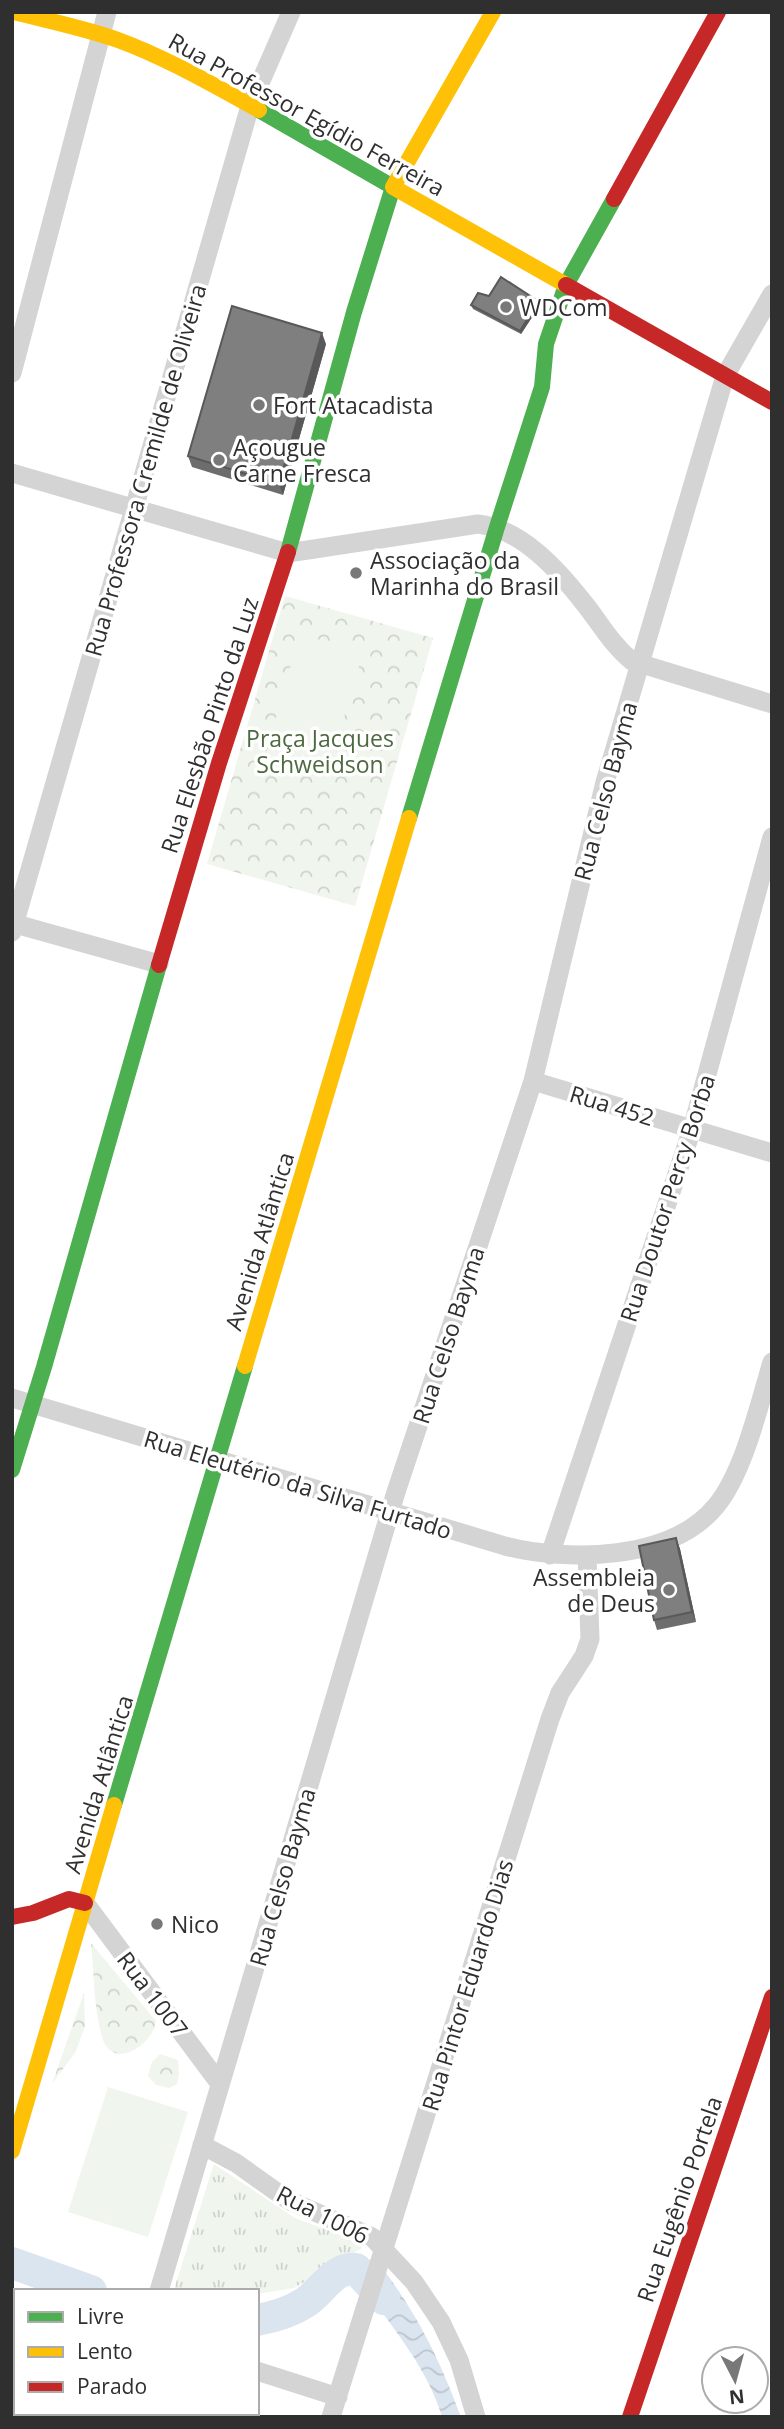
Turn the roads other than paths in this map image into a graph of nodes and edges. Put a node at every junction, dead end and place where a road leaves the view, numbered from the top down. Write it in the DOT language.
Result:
graph roads {
  1 [pos="14,12"];
  2 [pos="107,12"];
  3 [pos="291,12"];
  4 [pos="494,12"];
  5 [pos="718,12"];
  6 [pos="102,35"];
  7 [pos="250,106"];
  8 [pos="393,187"];
  9 [pos="566,285"];
  10 [pos="772,295"];
  11 [pos="546,344"];
  12 [pos="12,373"];
  13 [pos="725,376"];
  14 [pos="542,387"];
  15 [pos="772,402"];
  16 [pos="12,473"];
  17 [pos="133,509"];
  18 [pos="484,525"];
  19 [pos="288,553"];
  20 [pos="640,665"];
  21 [pos="772,704"];
  22 [pos="772,837"];
  23 [pos="13,927"];
  24 [pos="159,964"];
  25 [pos="338,993"];
  26 [pos="356,997"];
  27 [pos="533,1081"];
  28 [pos="692,1129"];
  29 [pos="772,1153"];
  30 [pos="246,1304"];
  31 [pos="262,1308"];
  32 [pos="772,1362"];
  33 [pos="12,1398"];
  34 [pos="33,1405"];
  35 [pos="205,1456"];
  36 [pos="12,1471"];
  37 [pos="390,1512"];
  38 [pos="550,1555"];
  39 [pos="587,1555"];
  40 [pos="159,1598"];
  41 [pos="136,1676"];
  42 [pos="153,1681"];
  43 [pos="76,1890"];
  44 [pos="12,1917"];
  45 [pos="64,1918"];
  46 [pos="772,1997"];
  47 [pos="220,2084"];
  48 [pos="202,2145"];
  49 [pos="12,2151"];
  50 [pos="382,2257"];
  51 [pos="160,2289"];
  52 [pos="259,2372"];
  53 [pos="338,2397"];
  54 [pos="331,2417"];
  55 [pos="476,2417"];
  56 [pos="630,2417"];
  1 -- 6 [label="main road, Rua Professor Egídio Ferreira"];
  2 -- 6 [label="street"];
  3 -- 7 [label="street, Rua Professora Cremilde de Oliveira"];
  4 -- 8 [label="main road, Rua Elesbão Pinto da Luz"];
  5 -- 9 [label="main road, Avenida Atlântica"];
  6 -- 7 [label="main road, Rua Professor Egídio Ferreira"];
  6 -- 12 [label="street"];
  7 -- 8 [label="main road, Rua Professor Egídio Ferreira"];
  7 -- 17 [label="street, Rua Professora Cremilde de Oliveira"];
  8 -- 9 [label="main road, Rua Professor Egídio Ferreira"];
  8 -- 19 [label="main road, Rua Elesbão Pinto da Luz"];
  9 -- 11 [label="main road, Avenida Atlântica"];
  9 -- 13 [label="main road, Rua Professor Egídio Ferreira"];
  10 -- 13 [label="street, Rua Celso Bayma"];
  11 -- 14 [label="main road, Avenida Atlântica"];
  11 -- 14 [label="main road, Avenida Atlântica"];
  13 -- 15 [label="main road, Rua Professor Egídio Ferreira"];
  13 -- 20 [label="street, Rua Celso Bayma"];
  14 -- 18 [label="main road, Avenida Atlântica"];
  16 -- 17 [label="street"];
  17 -- 19 [label="street"];
  17 -- 23 [label="street, Rua Professora Cremilde de Oliveira"];
  18 -- 19 [label="street"];
  18 -- 20 [label="street"];
  18 -- 26 [label="main road, Avenida Atlântica"];
  19 -- 24 [label="main road, Rua Elesbão Pinto da Luz"];
  20 -- 21 [label="street"];
  20 -- 27 [label="street, Rua Celso Bayma"];
  22 -- 28 [label="street, Rua Doutor Percy Borba"];
  23 -- 24 [label="street"];
  24 -- 34 [label="main road, Rua Elesbão Pinto da Luz"];
  25 -- 26 [label="main road"];
  26 -- 31 [label="main road, Avenida Atlântica"];
  27 -- 28 [label="street, Rua 452"];
  27 -- 37 [label="street, Rua Celso Bayma"];
  28 -- 29 [label="street, Rua 452"];
  28 -- 38 [label="street, Rua Doutor Percy Borba"];
  30 -- 31 [label="main road"];
  31 -- 35 [label="main road, Avenida Atlântica"];
  32 -- 39 [label="street, Rua Eleutério da Silva Furtado"];
  33 -- 34 [label="street, Rua Eleutério da Silva Furtado"];
  34 -- 35 [label="street, Rua Eleutério da Silva Furtado"];
  34 -- 36 [label="main road, Rua Elesbão Pinto da Luz"];
  35 -- 37 [label="street, Rua Eleutério da Silva Furtado"];
  35 -- 42 [label="main road, Avenida Atlântica"];
  37 -- 38 [label="street, Rua Eleutério da Silva Furtado"];
  37 -- 47 [label="street, Rua Celso Bayma"];
  38 -- 39 [label="street, Rua Eleutério da Silva Furtado"];
  39 -- 50 [label="street, Rua Pintor Eduardo Dias"];
  40 -- 41 [label="main road, Avenida Atlântica"];
  41 -- 42 [label="main road"];
  41 -- 43 [label="main road, Avenida Atlântica"];
  42 -- 43 [label="main road, Avenida Atlântica"];
  43 -- 44 [label="main road"];
  43 -- 45 [label="main road, Avenida Atlântica"];
  43 -- 47 [label="street, Rua 1007"];
  43 -- 49 [label="main road, Avenida Atlântica"];
  46 -- 56 [label="main road, Rua Eugênio Portela"];
  47 -- 48 [label="street, Rua Celso Bayma"];
  48 -- 50 [label="street, Rua 1006"];
  48 -- 51 [label="street, Rua Celso Bayma"];
  50 -- 53 [label="street, Rua Pintor Eduardo Dias"];
  50 -- 55 [label="street, Rua 1006"];
  52 -- 53 [label="street"];
  53 -- 54 [label="street, Rua Pintor Eduardo Dias"];
}
